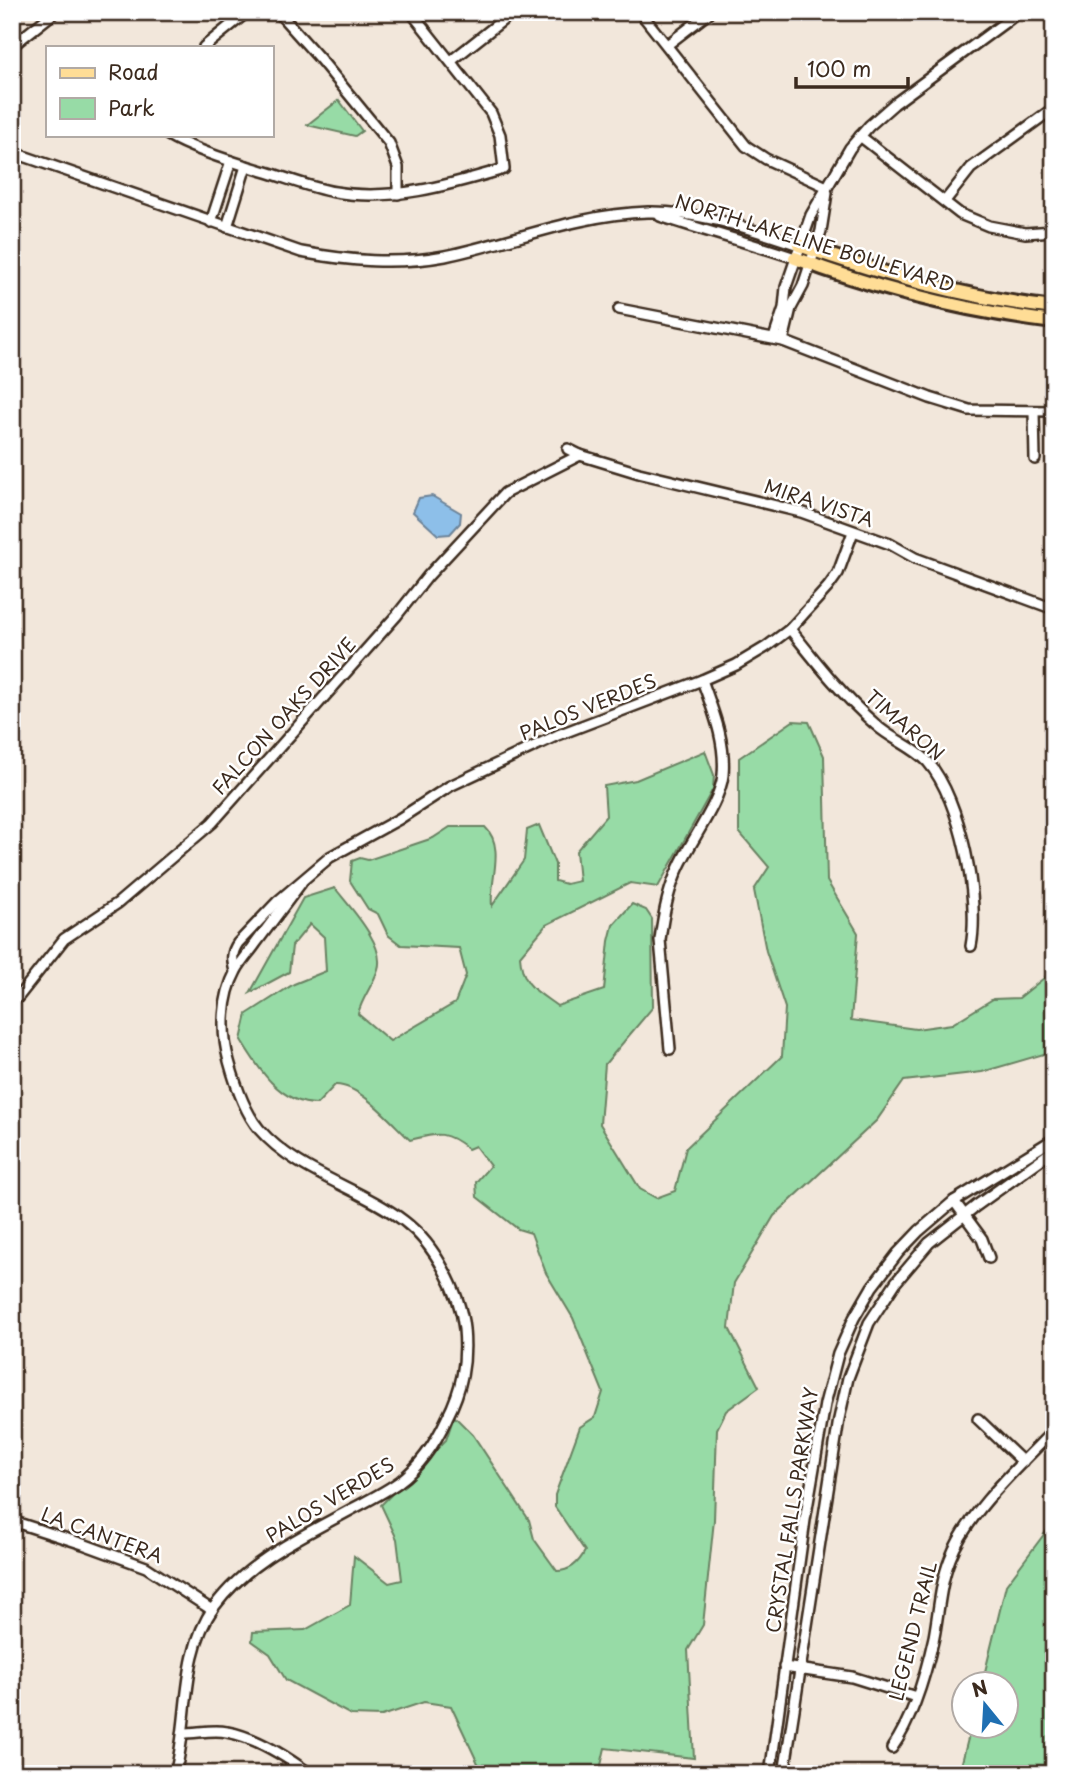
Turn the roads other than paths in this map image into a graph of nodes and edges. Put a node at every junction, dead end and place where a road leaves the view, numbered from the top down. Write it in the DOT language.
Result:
graph roads {
  1 [pos="55,12"];
  2 [pos="247,12"];
  3 [pos="278,12"];
  4 [pos="411,12"];
  5 [pos="513,12"];
  6 [pos="640,12"];
  7 [pos="710,12"];
  8 [pos="1019,12"];
  9 [pos="667,45"];
  10 [pos="12,46"];
  11 [pos="205,46"];
  12 [pos="451,61"];
  13 [pos="1054,108"];
  14 [pos="170,136"];
  15 [pos="860,136"];
  16 [pos="12,152"];
  17 [pos="231,161"];
  18 [pos="246,166"];
  19 [pos="827,187"];
  20 [pos="398,194"];
  21 [pos="945,201"];
  22 [pos="649,212"];
  23 [pos="211,222"];
  24 [pos="227,227"];
  25 [pos="1054,231"];
  26 [pos="799,244"];
  27 [pos="815,250"];
  28 [pos="795,258"];
  29 [pos="811,264"];
  30 [pos="1054,308"];
  31 [pos="619,309"];
  32 [pos="1054,322"];
  33 [pos="778,340"];
  34 [pos="1054,411"];
  35 [pos="1034,412"];
  36 [pos="568,449"];
  37 [pos="580,455"];
  38 [pos="1035,459"];
  39 [pos="853,532"];
  40 [pos="1054,609"];
  41 [pos="790,629"];
  42 [pos="702,680"];
  43 [pos="302,883"];
  44 [pos="971,946"];
  45 [pos="235,971"];
  46 [pos="12,1001"];
  47 [pos="670,1049"];
  48 [pos="1054,1139"];
  49 [pos="1054,1150"];
  50 [pos="954,1201"];
  51 [pos="965,1215"];
  52 [pos="989,1258"];
  53 [pos="978,1419"];
  54 [pos="1054,1430"];
  55 [pos="1023,1462"];
  56 [pos="12,1521"];
  57 [pos="212,1610"];
  58 [pos="784,1667"];
  59 [pos="801,1669"];
  60 [pos="916,1697"];
  61 [pos="184,1733"];
  62 [pos="892,1748"];
  63 [pos="176,1774"];
  64 [pos="310,1774"];
  65 [pos="770,1774"];
  66 [pos="784,1774"];
  1 -- 10 [label="street"];
  2 -- 11 [label="street"];
  3 -- 20 [label="street"];
  4 -- 12 [label="street"];
  5 -- 12 [label="street"];
  6 -- 9 [label="street"];
  7 -- 9 [label="street"];
  8 -- 15 [label="street"];
  9 -- 19 [label="street"];
  12 -- 20 [label="street"];
  13 -- 21 [label="street"];
  14 -- 17 [label="street"];
  15 -- 19 [label="street"];
  15 -- 21 [label="street"];
  16 -- 23 [label="street, NORTH LAKELINE BOULEVARD"];
  17 -- 18 [label="street"];
  17 -- 23 [label="street"];
  18 -- 20 [label="street"];
  18 -- 24 [label="street"];
  19 -- 26 [label="street"];
  19 -- 27 [label="street"];
  21 -- 25 [label="street"];
  22 -- 24 [label="street, NORTH LAKELINE BOULEVARD"];
  22 -- 26 [label="street, NORTH LAKELINE BOULEVARD"];
  22 -- 28 [label="street, NORTH LAKELINE BOULEVARD"];
  23 -- 24 [label="street, NORTH LAKELINE BOULEVARD"];
  26 -- 27 [label="main road, NORTH LAKELINE BOULEVARD"];
  26 -- 28 [label="street"];
  27 -- 29 [label="street"];
  27 -- 30 [label="main road, NORTH LAKELINE BOULEVARD"];
  28 -- 29 [label="main road, NORTH LAKELINE BOULEVARD"];
  28 -- 33 [label="street"];
  29 -- 32 [label="main road, NORTH LAKELINE BOULEVARD"];
  29 -- 33 [label="street"];
  31 -- 33 [label="street"];
  33 -- 35 [label="street"];
  34 -- 35 [label="street"];
  35 -- 38 [label="street"];
  36 -- 37 [label="street, MIRA VISTA"];
  37 -- 39 [label="street, MIRA VISTA"];
  37 -- 46 [label="street, FALCON OAKS DRIVE"];
  39 -- 40 [label="street, MIRA VISTA"];
  39 -- 41 [label="street, PALOS VERDES"];
  41 -- 42 [label="street, PALOS VERDES"];
  41 -- 44 [label="street, TIMARON"];
  42 -- 43 [label="street, PALOS VERDES"];
  42 -- 47 [label="street"];
  43 -- 45 [label="street, PALOS VERDES"];
  43 -- 45 [label="street, PALOS VERDES"];
  45 -- 57 [label="street, PALOS VERDES"];
  48 -- 50 [label="street, CRYSTAL FALLS PARKWAY"];
  49 -- 51 [label="street, CRYSTAL FALLS PARKWAY"];
  50 -- 51 [label="street"];
  50 -- 58 [label="street, CRYSTAL FALLS PARKWAY"];
  51 -- 52 [label="street"];
  51 -- 59 [label="street, CRYSTAL FALLS PARKWAY"];
  53 -- 55 [label="street"];
  54 -- 55 [label="street, LEGEND TRAIL"];
  55 -- 60 [label="street, LEGEND TRAIL"];
  56 -- 57 [label="street, LA CANTERA"];
  57 -- 61 [label="street, PALOS VERDES"];
  58 -- 59 [label="street"];
  58 -- 65 [label="street, CRYSTAL FALLS PARKWAY"];
  59 -- 60 [label="street"];
  59 -- 66 [label="street, CRYSTAL FALLS PARKWAY"];
  60 -- 62 [label="street, LEGEND TRAIL"];
  61 -- 63 [label="street, PALOS VERDES"];
  61 -- 64 [label="street"];
}
